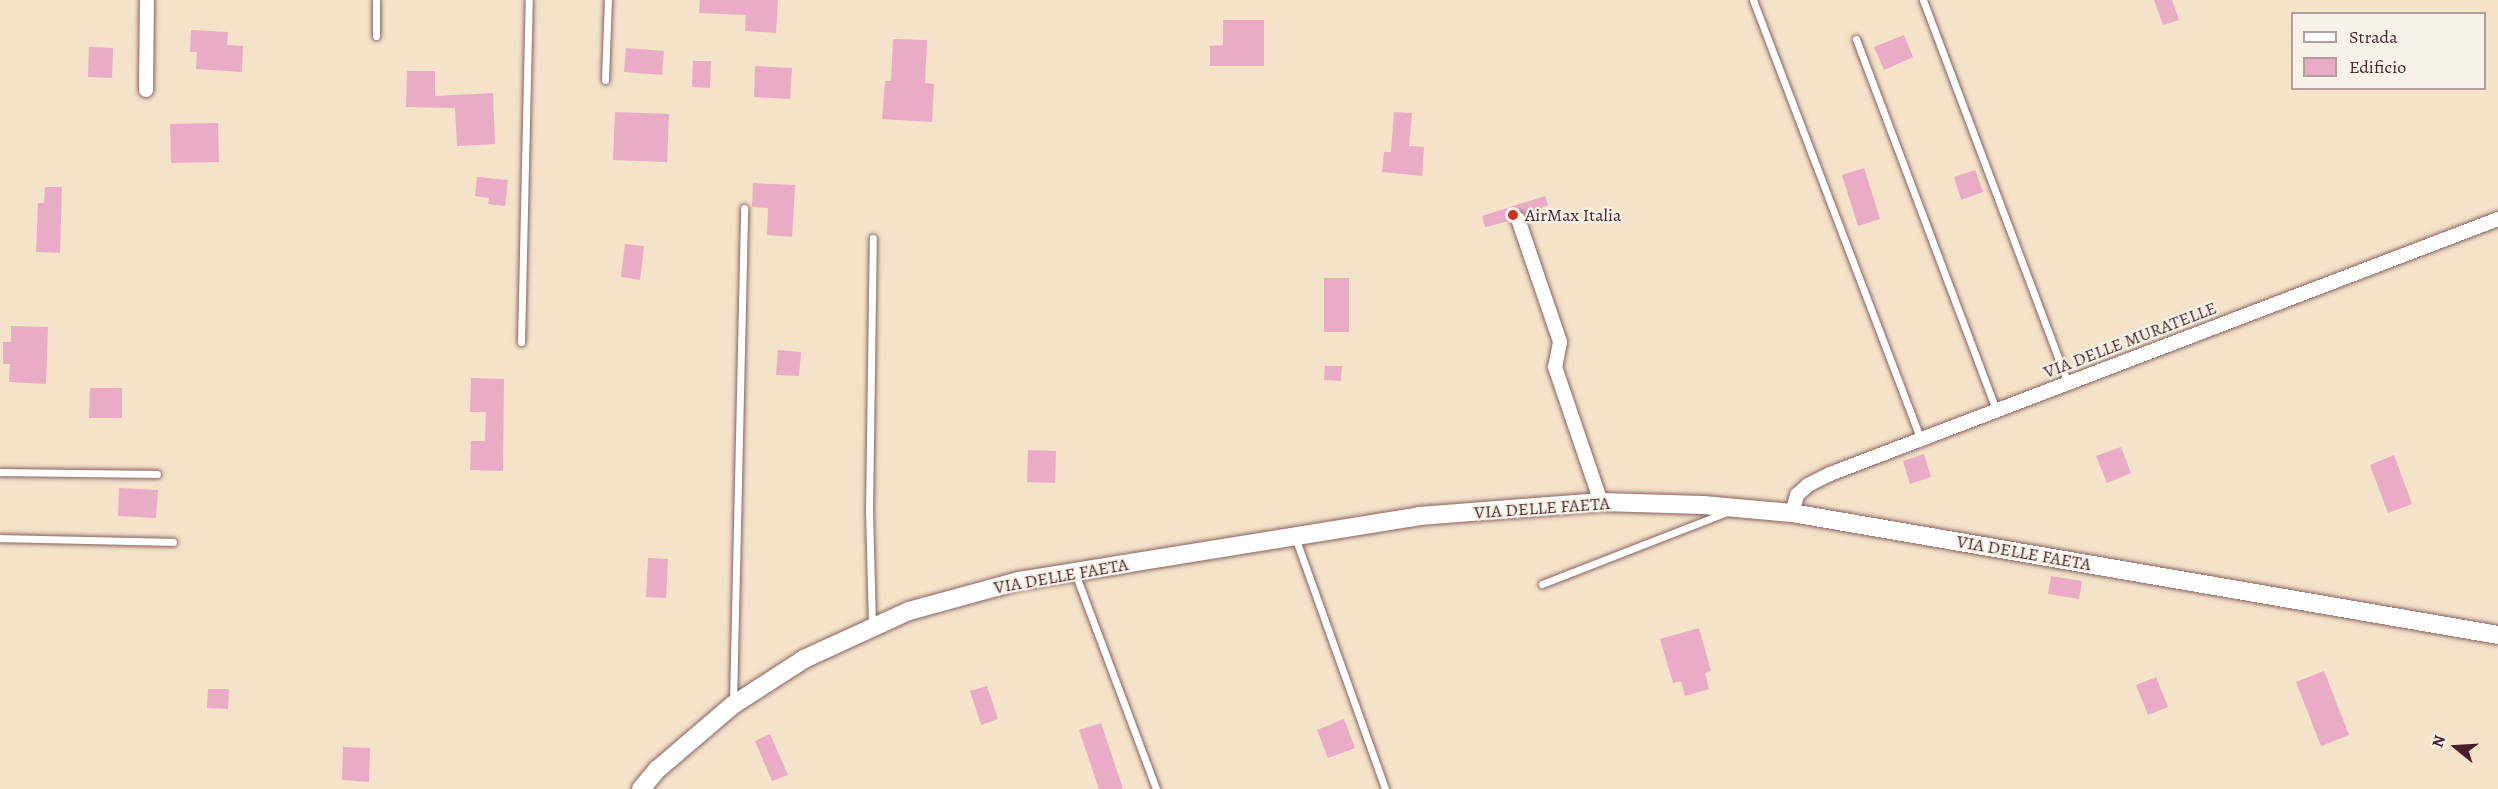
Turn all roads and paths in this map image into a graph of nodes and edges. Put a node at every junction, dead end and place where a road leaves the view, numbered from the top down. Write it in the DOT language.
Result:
graph roads {
  1 [pos="147,0"];
  2 [pos="376,0"];
  3 [pos="529,0"];
  4 [pos="608,0"];
  5 [pos="1753,0"];
  6 [pos="1923,0"];
  7 [pos="376,36"];
  8 [pos="1856,39"];
  9 [pos="605,80"];
  10 [pos="146,90"];
  11 [pos="744,208"];
  12 [pos="1518,219"];
  13 [pos="2498,219"];
  14 [pos="873,238"];
  15 [pos="521,342"];
  16 [pos="2068,384"];
  17 [pos="1996,409"];
  18 [pos="1921,441"];
  19 [pos="0,472"];
  20 [pos="157,474"];
  21 [pos="1601,502"];
  22 [pos="1737,508"];
  23 [pos="1792,513"];
  24 [pos="1294,536"];
  25 [pos="0,538"];
  26 [pos="174,542"];
  27 [pos="1074,572"];
  28 [pos="1542,584"];
  29 [pos="872,628"];
  30 [pos="2498,635"];
  31 [pos="733,705"];
  32 [pos="641,789"];
  33 [pos="1156,789"];
  34 [pos="1385,789"];
  1 -- 10 [label="street"];
  2 -- 7 [label="lane"];
  3 -- 15 [label="lane"];
  4 -- 9 [label="lane"];
  5 -- 18 [label="lane"];
  6 -- 16 [label="lane"];
  8 -- 17 [label="lane"];
  11 -- 31 [label="lane"];
  12 -- 21 [label="street"];
  13 -- 16 [label="street, VIA DELLE MURATELLE"];
  14 -- 29 [label="lane"];
  16 -- 17 [label="street, VIA DELLE MURATELLE"];
  17 -- 18 [label="street, VIA DELLE MURATELLE"];
  18 -- 23 [label="street, VIA DELLE MURATELLE"];
  19 -- 20 [label="lane"];
  21 -- 22 [label="street, VIA DELLE FAETA"];
  21 -- 24 [label="street, VIA DELLE FAETA"];
  22 -- 23 [label="street, VIA DELLE FAETA"];
  22 -- 28 [label="lane"];
  23 -- 30 [label="street, VIA DELLE FAETA"];
  24 -- 27 [label="street, VIA DELLE FAETA"];
  24 -- 34 [label="lane"];
  25 -- 26 [label="lane"];
  27 -- 29 [label="street, VIA DELLE FAETA"];
  27 -- 33 [label="lane"];
  29 -- 31 [label="street, VIA DELLE FAETA"];
  31 -- 32 [label="street, VIA DELLE FAETA"];
}
